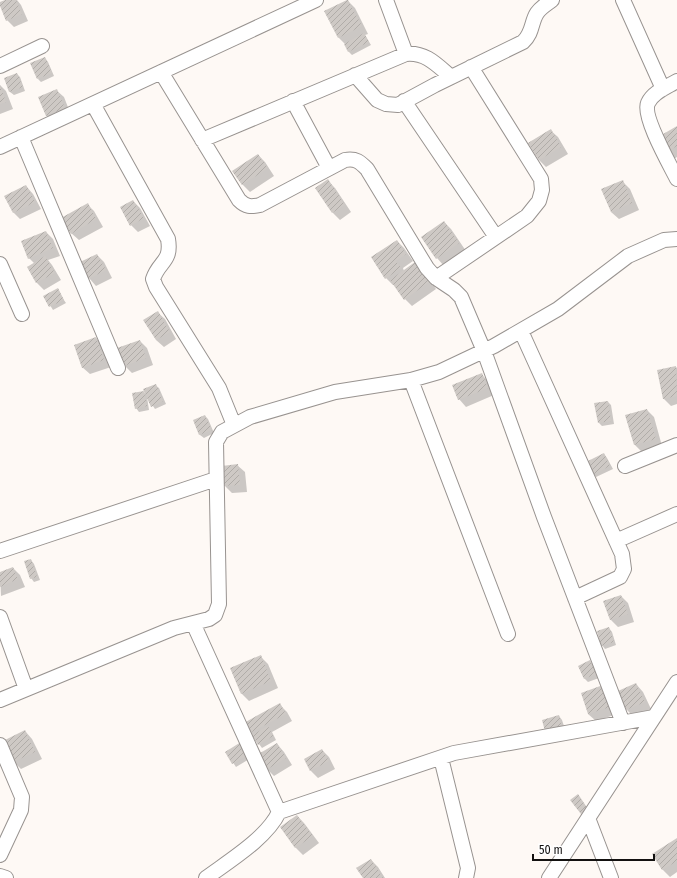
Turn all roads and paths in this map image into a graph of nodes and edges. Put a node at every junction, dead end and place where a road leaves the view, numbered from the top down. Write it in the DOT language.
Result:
graph roads {
  1 [pos="316,0"];
  2 [pos="386,0"];
  3 [pos="552,0"];
  4 [pos="623,0"];
  5 [pos="42,46"];
  6 [pos="406,54"];
  7 [pos="0,66"];
  8 [pos="471,67"];
  9 [pos="161,72"];
  10 [pos="355,75"];
  11 [pos="451,77"];
  12 [pos="677,81"];
  13 [pos="663,89"];
  14 [pos="293,101"];
  15 [pos="404,101"];
  16 [pos="93,104"];
  17 [pos="22,137"];
  18 [pos="202,140"];
  19 [pos="0,147"];
  20 [pos="329,168"];
  21 [pos="677,179"];
  22 [pos="496,237"];
  23 [pos="677,239"];
  24 [pos="0,264"];
  25 [pos="436,278"];
  26 [pos="22,314"];
  27 [pos="520,330"];
  28 [pos="484,350"];
  29 [pos="118,368"];
  30 [pos="411,380"];
  31 [pos="234,425"];
  32 [pos="677,445"];
  33 [pos="625,466"];
  34 [pos="216,479"];
  35 [pos="677,514"];
  36 [pos="616,541"];
  37 [pos="0,551"];
  38 [pos="575,598"];
  39 [pos="0,617"];
  40 [pos="193,623"];
  41 [pos="508,634"];
  42 [pos="677,682"];
  43 [pos="26,689"];
  44 [pos="0,700"];
  45 [pos="654,717"];
  46 [pos="623,723"];
  47 [pos="0,745"];
  48 [pos="441,758"];
  49 [pos="279,812"];
  50 [pos="588,818"];
  51 [pos="0,855"];
  52 [pos="0,876"];
  53 [pos="6,878"];
  54 [pos="206,878"];
  55 [pos="466,878"];
  56 [pos="549,878"];
  57 [pos="611,878"];
  1 -- 9 [label="street"];
  2 -- 6 [label="street"];
  3 -- 8 [label="street"];
  4 -- 13 [label="street"];
  5 -- 7 [label="street"];
  6 -- 10 [label="street"];
  6 -- 11 [label="street"];
  8 -- 11 [label="street"];
  8 -- 22 [label="street"];
  9 -- 16 [label="street"];
  9 -- 18 [label="street"];
  10 -- 14 [label="street"];
  10 -- 15 [label="street"];
  11 -- 15 [label="street"];
  12 -- 13 [label="street"];
  13 -- 21 [label="street"];
  14 -- 18 [label="street"];
  14 -- 20 [label="street"];
  15 -- 22 [label="street"];
  16 -- 17 [label="street"];
  16 -- 31 [label="street"];
  17 -- 19 [label="street"];
  17 -- 29 [label="street"];
  18 -- 20 [label="street"];
  20 -- 25 [label="street"];
  22 -- 25 [label="street"];
  23 -- 27 [label="street"];
  24 -- 26 [label="street"];
  25 -- 28 [label="street"];
  27 -- 28 [label="street"];
  27 -- 36 [label="street"];
  28 -- 30 [label="street"];
  28 -- 38 [label="street"];
  30 -- 31 [label="street"];
  30 -- 41 [label="street"];
  31 -- 34 [label="street"];
  32 -- 33 [label="street"];
  34 -- 37 [label="street"];
  34 -- 40 [label="street"];
  35 -- 36 [label="street"];
  36 -- 38 [label="street"];
  38 -- 46 [label="street"];
  39 -- 43 [label="street"];
  40 -- 43 [label="street"];
  40 -- 49 [label="street"];
  42 -- 45 [label="street"];
  43 -- 44 [label="street"];
  45 -- 46 [label="street"];
  45 -- 50 [label="street"];
  46 -- 48 [label="street"];
  47 -- 51 [label="street"];
  48 -- 49 [label="street"];
  48 -- 55 [label="street"];
  49 -- 54 [label="street"];
  50 -- 56 [label="street"];
  50 -- 57 [label="street"];
  52 -- 53 [label="street"];
}
